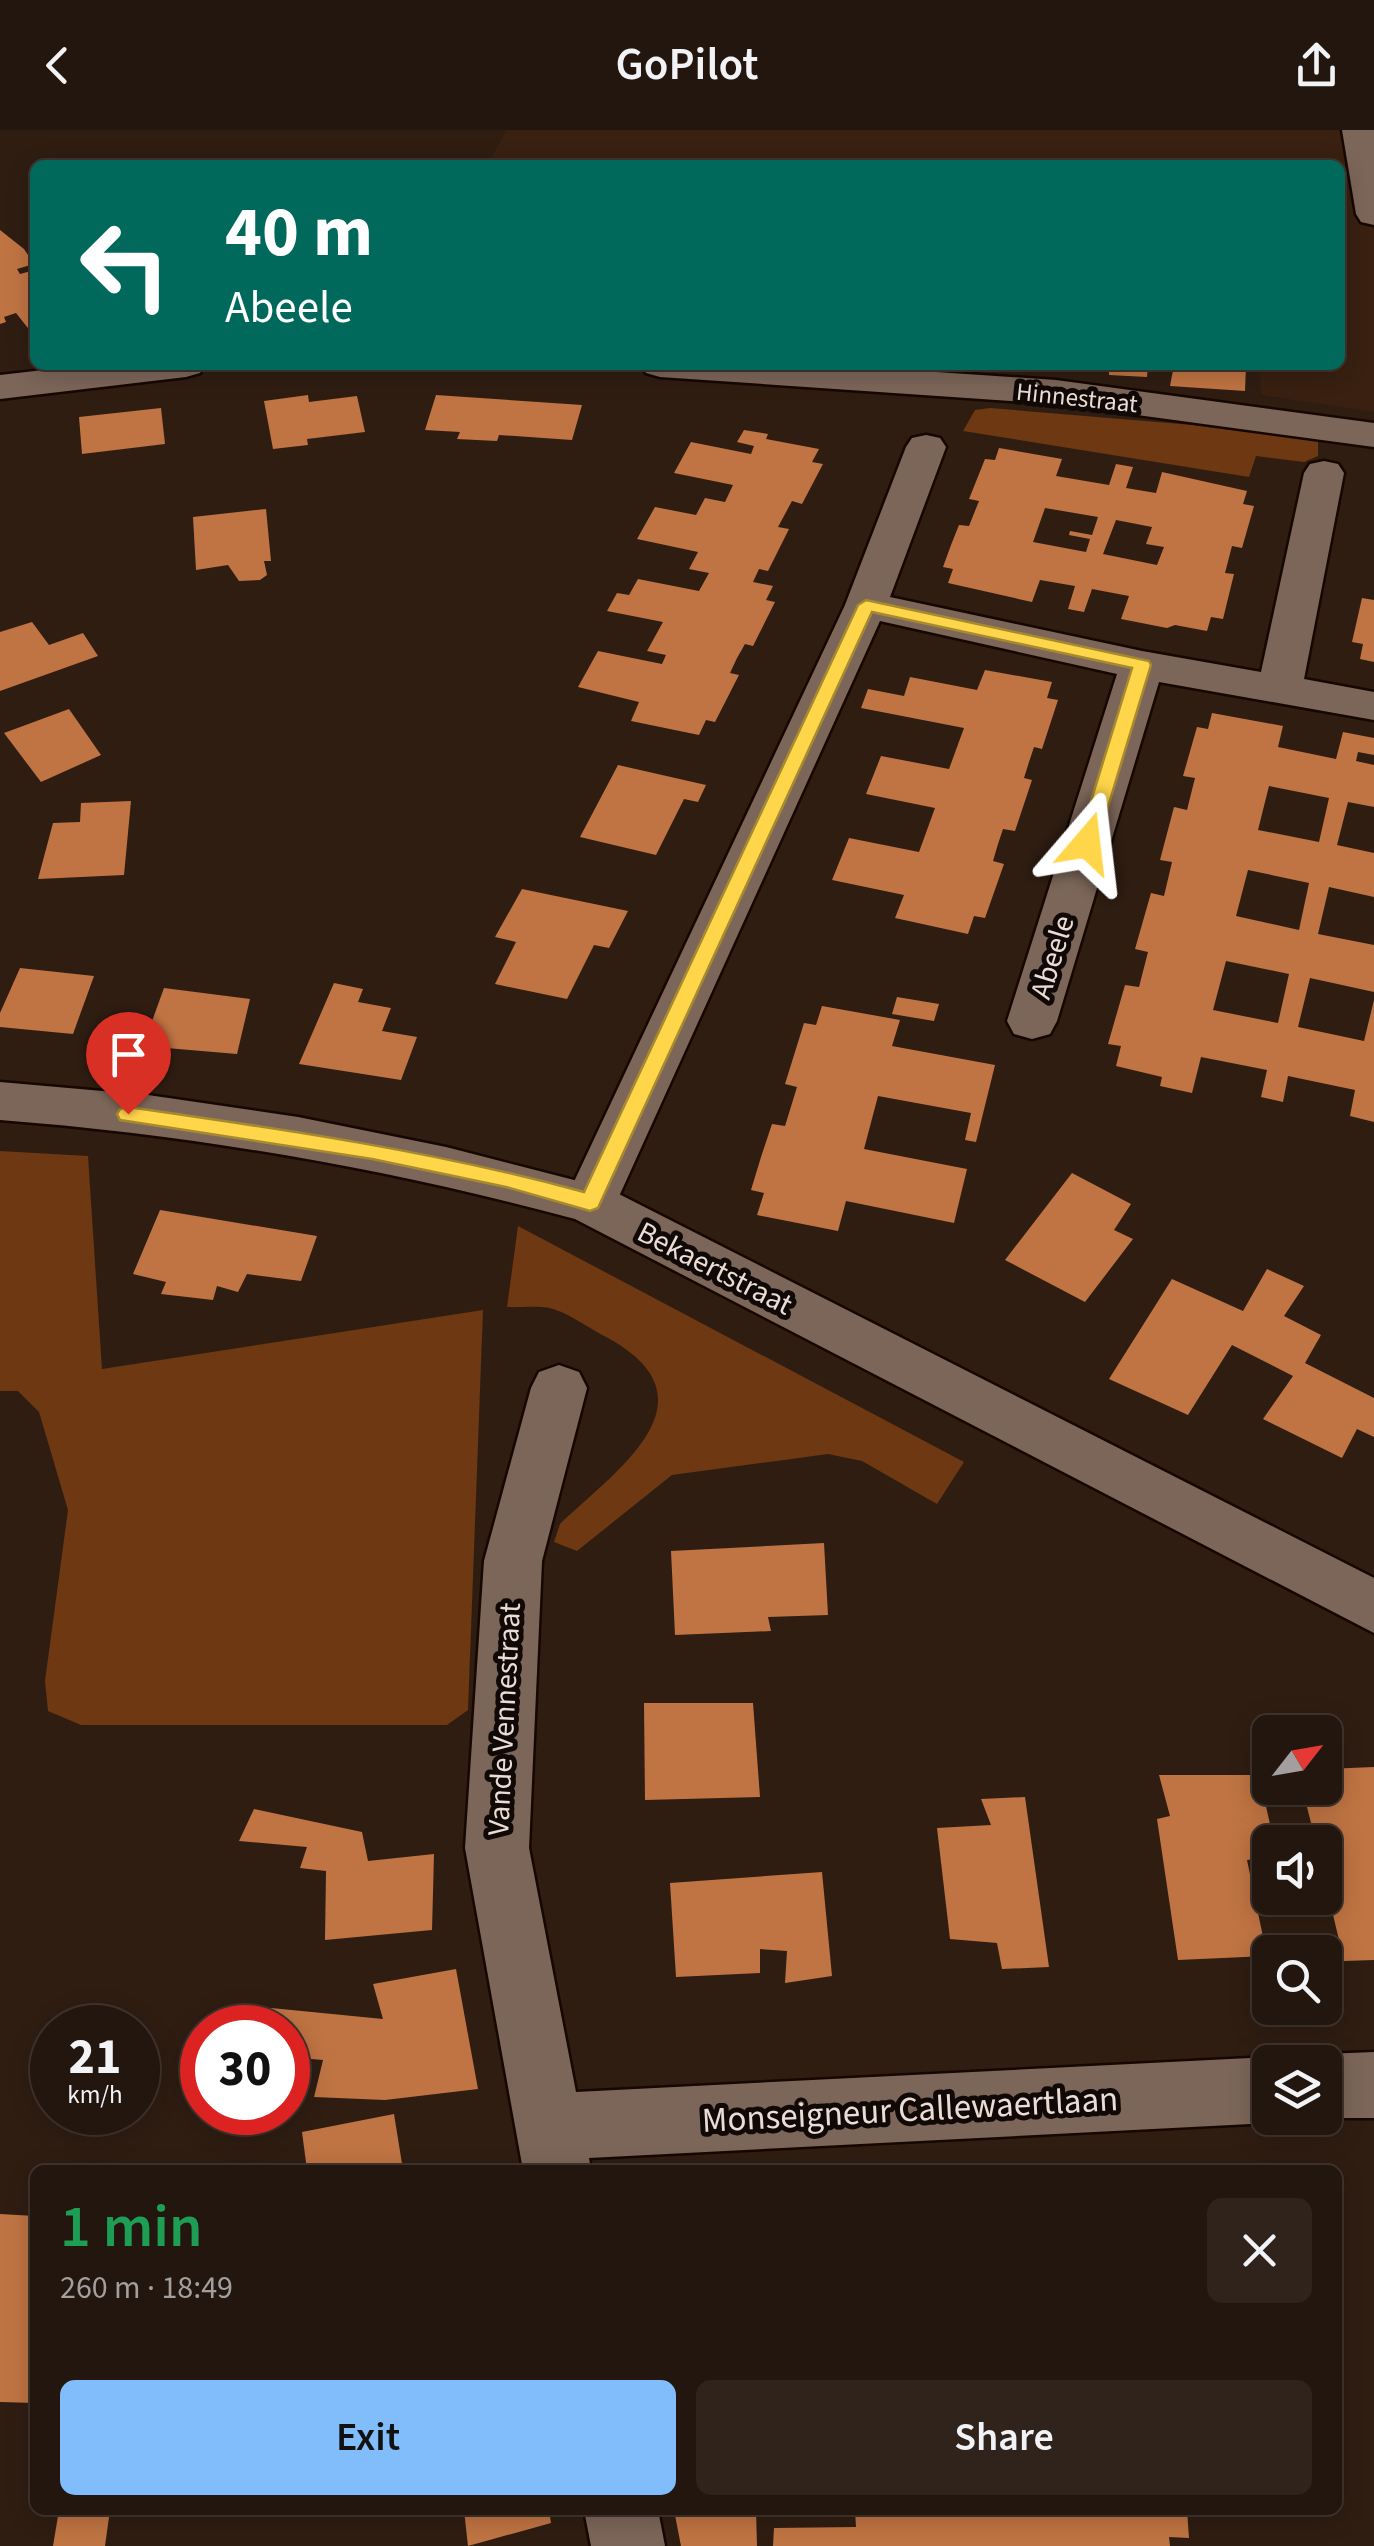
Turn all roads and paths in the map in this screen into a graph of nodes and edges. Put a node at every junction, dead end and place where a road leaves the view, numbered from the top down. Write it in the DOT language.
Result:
graph roads {
  1 [pos="1360,130"];
  2 [pos="1374,214"];
  3 [pos="144,370"];
  4 [pos="733,370"];
  5 [pos="0,387"];
  6 [pos="1374,436"];
  7 [pos="926,448"];
  8 [pos="1324,472"];
  9 [pos="866,605"];
  10 [pos="1142,665"];
  11 [pos="1280,689"];
  12 [pos="1374,706"];
  13 [pos="1032,1020"];
  14 [pos="0,1101"];
  15 [pos="590,1202"];
  16 [pos="559,1388"];
  17 [pos="1374,1607"];
  18 [pos="1374,2085"];
  19 [pos="1342,2087"];
  20 [pos="1252,2091"];
  21 [pos="553,2148"];
  22 [pos="622,2515"];
  23 [pos="628,2546"];
  1 -- 2 [label="street"];
  3 -- 5 [label="street"];
  4 -- 6 [label="street, Hinnestraat"];
  7 -- 9 [label="street"];
  8 -- 11 [label="street"];
  9 -- 10 [label="street"];
  9 -- 15 [label="street"];
  10 -- 11 [label="street"];
  10 -- 13 [label="street, Abeele"];
  11 -- 12 [label="street"];
  14 -- 15 [label="street, Bekaertstraat"];
  15 -- 17 [label="street, Bekaertstraat"];
  16 -- 21 [label="street, Vande Vennestraat"];
  18 -- 19 [label="street"];
  20 -- 21 [label="street, Monseigneur Callewaertlaan"];
  22 -- 23 [label="street"];
}
